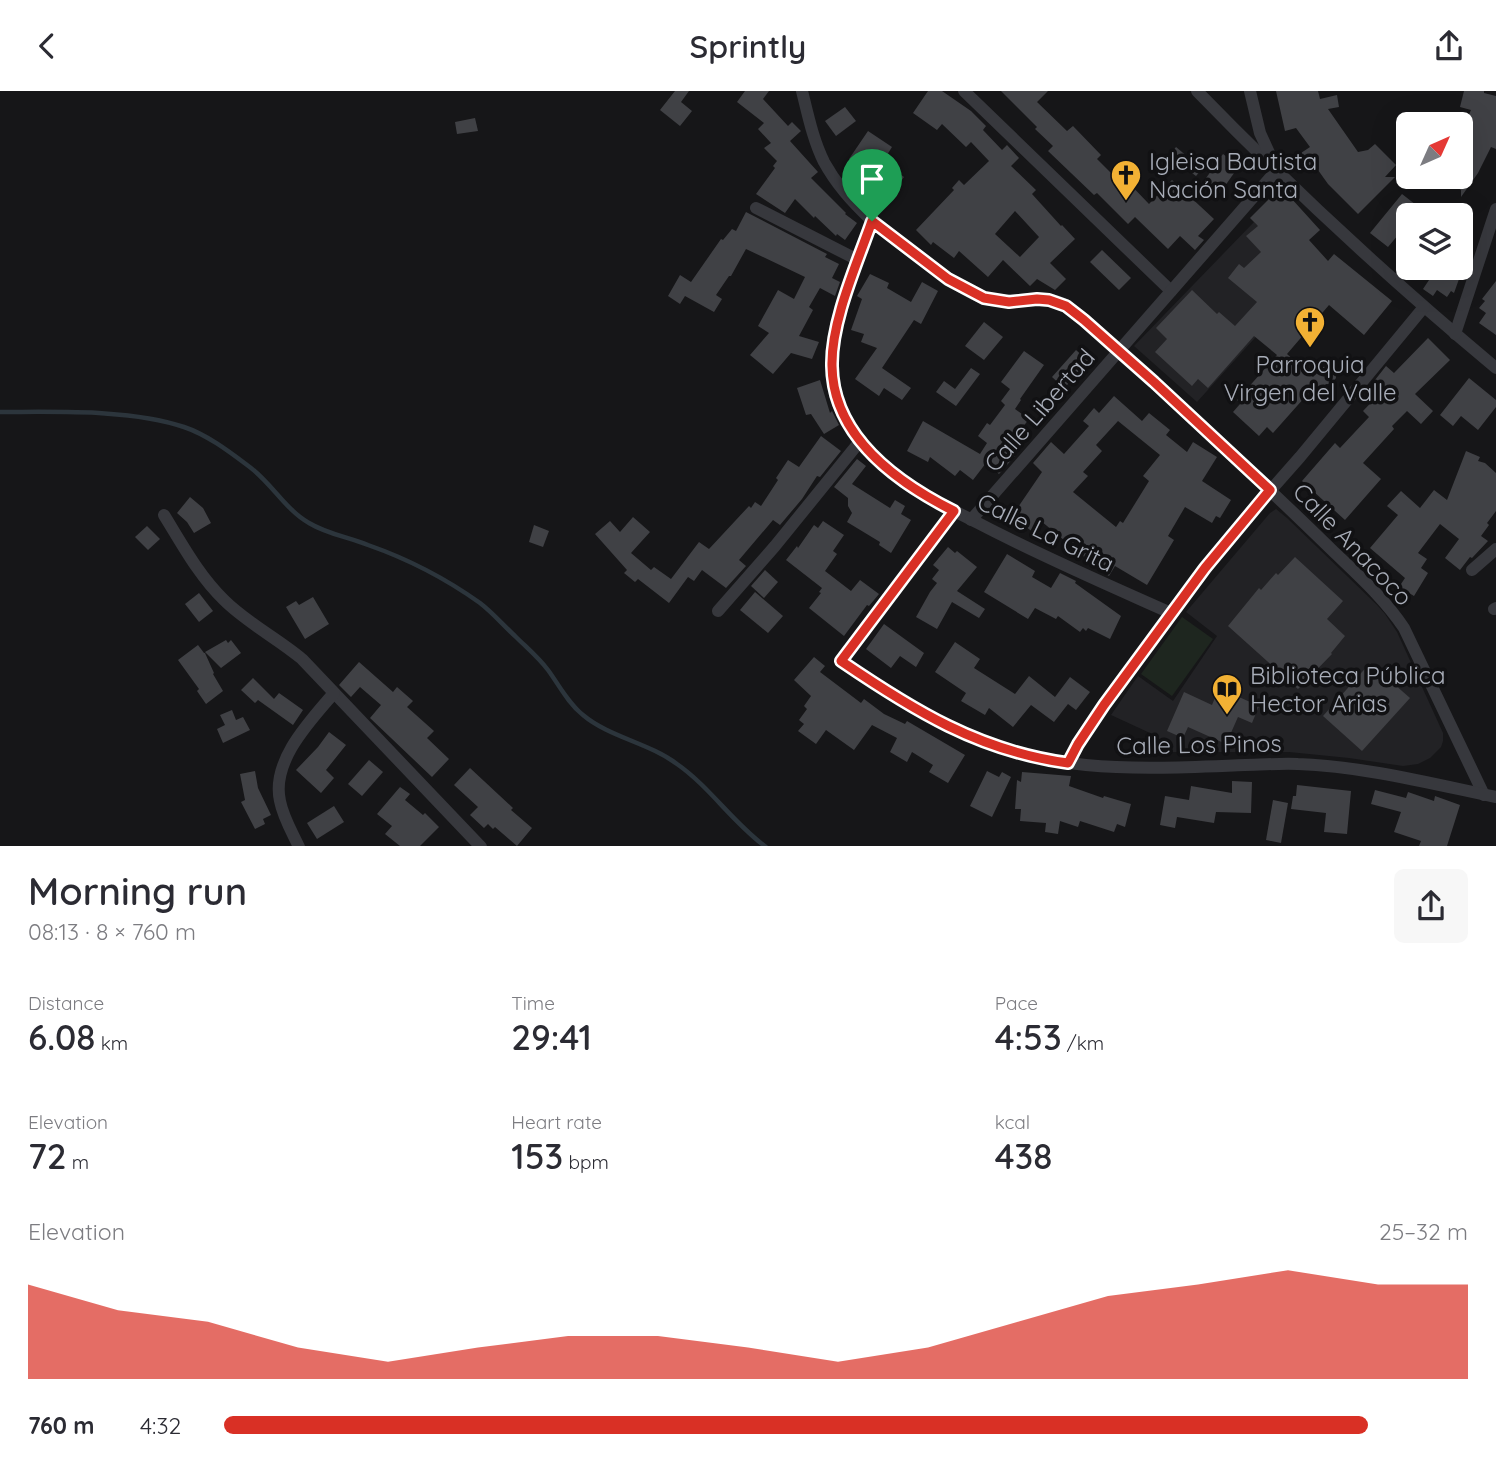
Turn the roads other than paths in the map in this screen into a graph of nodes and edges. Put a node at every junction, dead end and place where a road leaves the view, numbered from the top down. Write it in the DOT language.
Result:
graph roads {
  1 [pos="802,91"];
  2 [pos="964,91"];
  3 [pos="1197,91"];
  4 [pos="1250,91"];
  5 [pos="1277,170"];
  6 [pos="756,208"];
  7 [pos="1496,209"];
  8 [pos="872,221"];
  9 [pos="858,260"];
  10 [pos="1171,291"];
  11 [pos="1424,307"];
  12 [pos="1455,334"];
  13 [pos="1119,351"];
  14 [pos="1496,368"];
  15 [pos="861,440"];
  16 [pos="1270,490"];
  17 [pos="954,511"];
  18 [pos="164,515"];
  19 [pos="971,520"];
  20 [pos="1496,549"];
  21 [pos="1472,570"];
  22 [pos="718,611"];
  23 [pos="1171,613"];
  24 [pos="334,694"];
  25 [pos="1068,763"];
  26 [pos="1490,796"];
  27 [pos="299,846"];
  28 [pos="481,846"];
  1 -- 8 [label="street, Calle Anacoco"];
  2 -- 10 [label="street"];
  3 -- 5 [label="street"];
  4 -- 5 [label="street"];
  5 -- 10 [label="street, Calle Libertad"];
  5 -- 11 [label="street"];
  6 -- 9 [label="street"];
  7 -- 12 [label="street"];
  8 -- 9 [label="street, Calle La Grita"];
  8 -- 13 [label="street, Calle Anacoco"];
  9 -- 15 [label="street, Calle La Grita"];
  10 -- 13 [label="street, Calle Libertad"];
  11 -- 12 [label="street"];
  11 -- 16 [label="street"];
  12 -- 14 [label="street"];
  13 -- 16 [label="street, Calle Anacoco"];
  13 -- 19 [label="street, Calle Libertad"];
  15 -- 17 [label="street, Calle La Grita"];
  15 -- 22 [label="street"];
  16 -- 23 [label="street"];
  16 -- 26 [label="street, Calle Anacoco"];
  17 -- 19 [label="street, Calle La Grita"];
  17 -- 25 [label="street, Calle Los Pinos"];
  18 -- 24 [label="street"];
  19 -- 23 [label="street, Calle La Grita"];
  20 -- 21 [label="street"];
  23 -- 25 [label="street"];
  24 -- 27 [label="street"];
  24 -- 28 [label="street"];
  25 -- 26 [label="street, Calle Los Pinos"];
}
